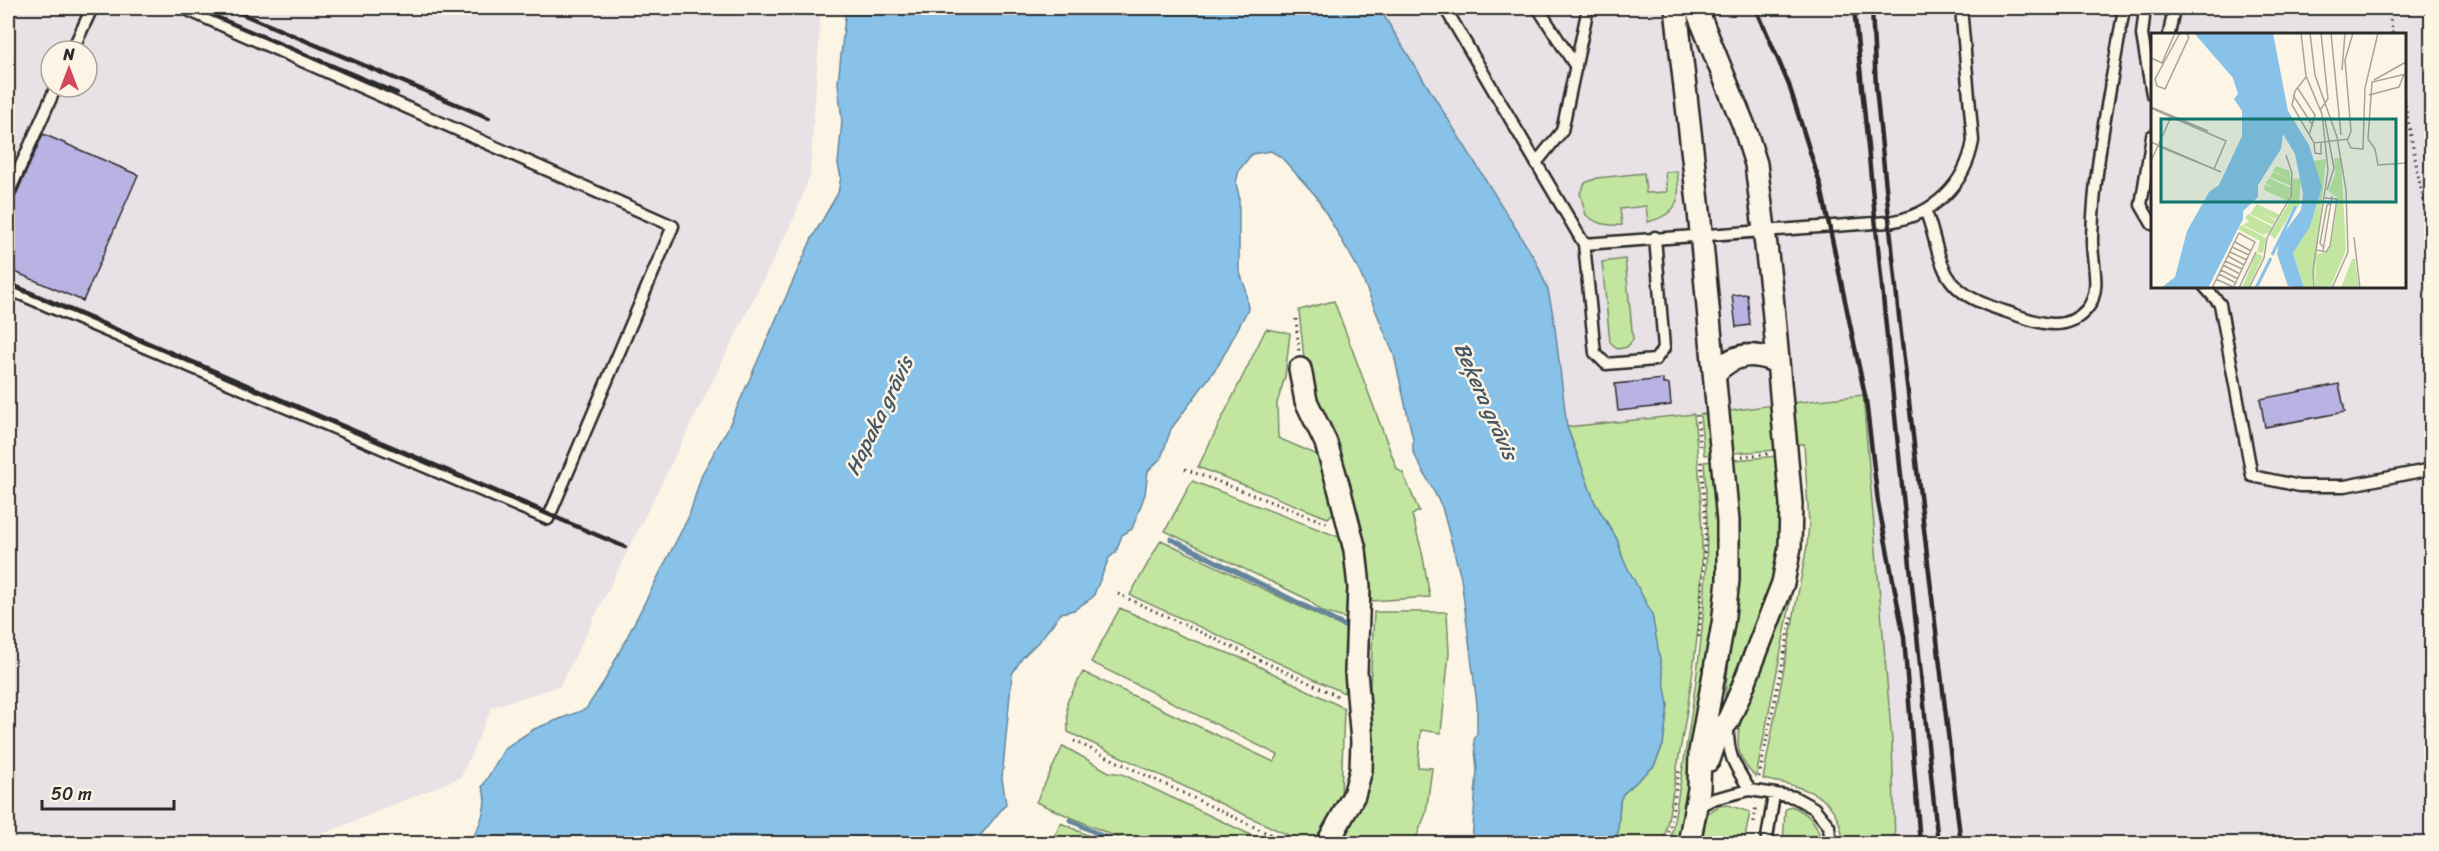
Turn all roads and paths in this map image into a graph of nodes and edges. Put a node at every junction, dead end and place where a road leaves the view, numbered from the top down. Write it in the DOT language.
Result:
graph roads {
  1 [pos="92,8"];
  2 [pos="183,8"];
  3 [pos="1445,8"];
  4 [pos="1538,8"];
  5 [pos="1588,8"];
  6 [pos="1676,8"];
  7 [pos="1696,8"];
  8 [pos="1961,8"];
  9 [pos="2124,8"];
  10 [pos="2145,8"];
  11 [pos="2174,8"];
  12 [pos="2388,8"];
  13 [pos="2169,33"];
  14 [pos="2393,33"];
  15 [pos="78,39"];
  16 [pos="1576,67"];
  17 [pos="2151,88"];
  18 [pos="51,99"];
  19 [pos="2406,110"];
  20 [pos="2151,142"];
  21 [pos="1536,163"];
  22 [pos="8,194"];
  23 [pos="1925,210"];
  24 [pos="2151,222"];
  25 [pos="1764,230"];
  26 [pos="1701,234"];
  27 [pos="1655,237"];
  28 [pos="1584,244"];
  29 [pos="2432,249"];
  30 [pos="2206,288"];
  31 [pos="8,289"];
  32 [pos="1296,319"];
  33 [pos="1778,363"];
  34 [pos="1300,369"];
  35 [pos="1715,373"];
  36 [pos="1697,415"];
  37 [pos="1700,448"];
  38 [pos="1787,452"];
  39 [pos="1723,457"];
  40 [pos="1185,469"];
  41 [pos="2432,469"];
  42 [pos="1350,533"];
  43 [pos="1118,594"];
  44 [pos="1794,605"];
  45 [pos="1699,649"];
  46 [pos="1359,703"];
  47 [pos="1728,721"];
  48 [pos="1074,741"];
  49 [pos="1680,766"];
  50 [pos="1753,791"];
  51 [pos="1774,795"];
  52 [pos="1697,799"];
  53 [pos="1753,825"];
  54 [pos="1290,843"];
  55 [pos="1327,843"];
  56 [pos="1667,843"];
  57 [pos="1689,843"];
  58 [pos="1766,843"];
  59 [pos="1831,843"];
  1 -- 15 [label="lane"];
  2 -- 31 [label="lane"];
  3 -- 21 [label="lane"];
  4 -- 16 [label="lane"];
  5 -- 16 [label="lane"];
  6 -- 26 [label="street"];
  7 -- 25 [label="street"];
  8 -- 23 [label="lane"];
  9 -- 23 [label="lane"];
  10 -- 17 [label="lane"];
  11 -- 13 [label="lane"];
  12 -- 14 [label="path"];
  16 -- 21 [label="lane"];
  18 -- 22 [label="lane"];
  19 -- 29 [label="path"];
  20 -- 24 [label="lane"];
  21 -- 28 [label="lane"];
  23 -- 25 [label="lane"];
  25 -- 26 [label="lane"];
  25 -- 33 [label="street"];
  26 -- 27 [label="lane"];
  26 -- 35 [label="street"];
  27 -- 28 [label="lane"];
  27 -- 28 [label="lane"];
  30 -- 41 [label="lane"];
  32 -- 34 [label="path"];
  33 -- 35 [label="street"];
  33 -- 38 [label="street"];
  34 -- 42 [label="street"];
  35 -- 39 [label="street"];
  36 -- 37 [label="path"];
  38 -- 39 [label="path"];
  38 -- 47 [label="street"];
  39 -- 45 [label="path"];
  39 -- 52 [label="street"];
  40 -- 42 [label="path"];
  42 -- 46 [label="street"];
  43 -- 46 [label="path"];
  44 -- 50 [label="path"];
  46 -- 55 [label="street"];
  47 -- 50 [label="lane"];
  47 -- 52 [label="street"];
  48 -- 54 [label="path"];
  49 -- 56 [label="path"];
  50 -- 51 [label="lane"];
  50 -- 52 [label="lane"];
  50 -- 53 [label="path"];
  51 -- 58 [label="lane"];
  51 -- 59 [label="lane"];
  52 -- 57 [label="street"];
}
